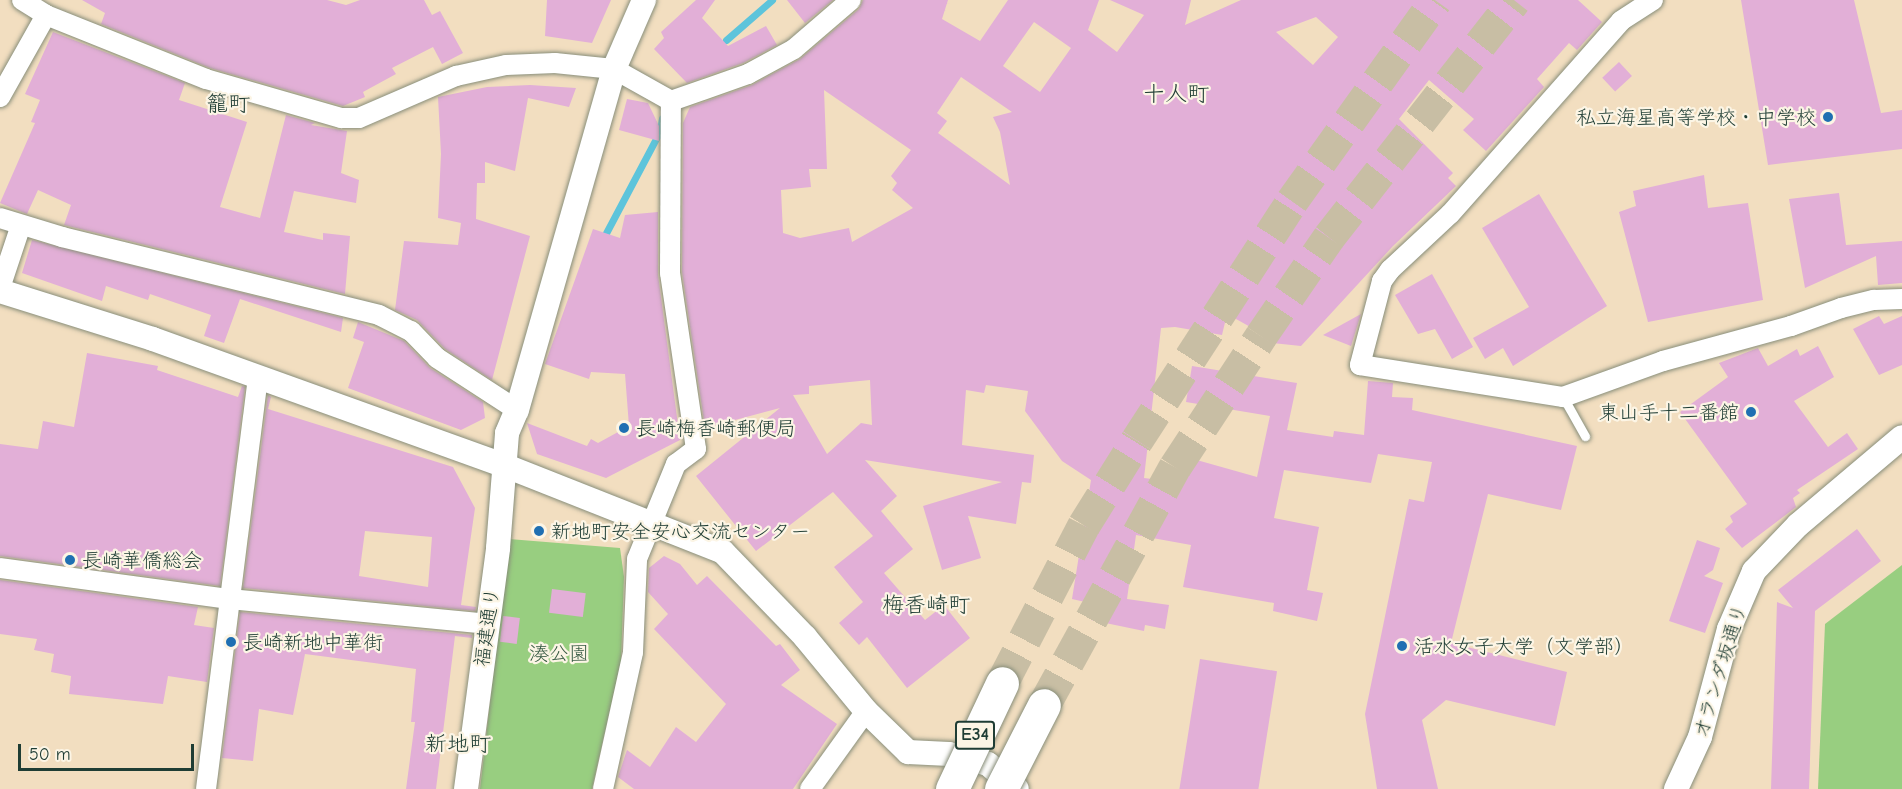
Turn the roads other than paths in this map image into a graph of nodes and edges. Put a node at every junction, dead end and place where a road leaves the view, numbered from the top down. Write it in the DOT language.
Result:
graph roads {
  1 [pos="22,0"];
  2 [pos="644,0"];
  3 [pos="851,0"];
  4 [pos="1653,0"];
  5 [pos="46,15"];
  6 [pos="614,69"];
  7 [pos="0,97"];
  8 [pos="671,101"];
  9 [pos="0,218"];
  10 [pos="21,225"];
  11 [pos="0,289"];
  12 [pos="1902,299"];
  13 [pos="258,377"];
  14 [pos="1563,397"];
  15 [pos="517,410"];
  16 [pos="1585,436"];
  17 [pos="1902,437"];
  18 [pos="506,466"];
  19 [pos="650,522"];
  20 [pos="0,568"];
  21 [pos="229,599"];
  22 [pos="487,624"];
  23 [pos="1002,683"];
  24 [pos="1044,705"];
  25 [pos="866,711"];
  26 [pos="206,789"];
  27 [pos="466,789"];
  28 [pos="603,789"];
  29 [pos="810,789"];
  30 [pos="952,789"];
  31 [pos="1001,789"];
  32 [pos="1017,789"];
  33 [pos="1676,789"];
  1 -- 5 [label="street"];
  2 -- 6 [label="street, 福建通り"];
  3 -- 8 [label="street"];
  4 -- 14 [label="street"];
  5 -- 6 [label="street"];
  5 -- 7 [label="street"];
  6 -- 8 [label="street"];
  6 -- 15 [label="street, 福建通り"];
  8 -- 19 [label="street"];
  9 -- 10 [label="street"];
  10 -- 11 [label="street"];
  10 -- 15 [label="street"];
  11 -- 13 [label="street"];
  12 -- 14 [label="street"];
  13 -- 18 [label="street"];
  13 -- 21 [label="street"];
  14 -- 16 [label="lane"];
  15 -- 18 [label="street, 福建通り"];
  17 -- 33 [label="street, オランダ坂通り"];
  18 -- 19 [label="street"];
  18 -- 22 [label="street, 福建通り"];
  19 -- 25 [label="street"];
  19 -- 28 [label="street"];
  20 -- 21 [label="street"];
  21 -- 22 [label="street"];
  21 -- 26 [label="street"];
  22 -- 27 [label="street, 福建通り"];
  23 -- 30 [label="highway, E34, bridge"];
  24 -- 31 [label="highway, E34, bridge"];
  25 -- 29 [label="street"];
  25 -- 32 [label="street"];
}
